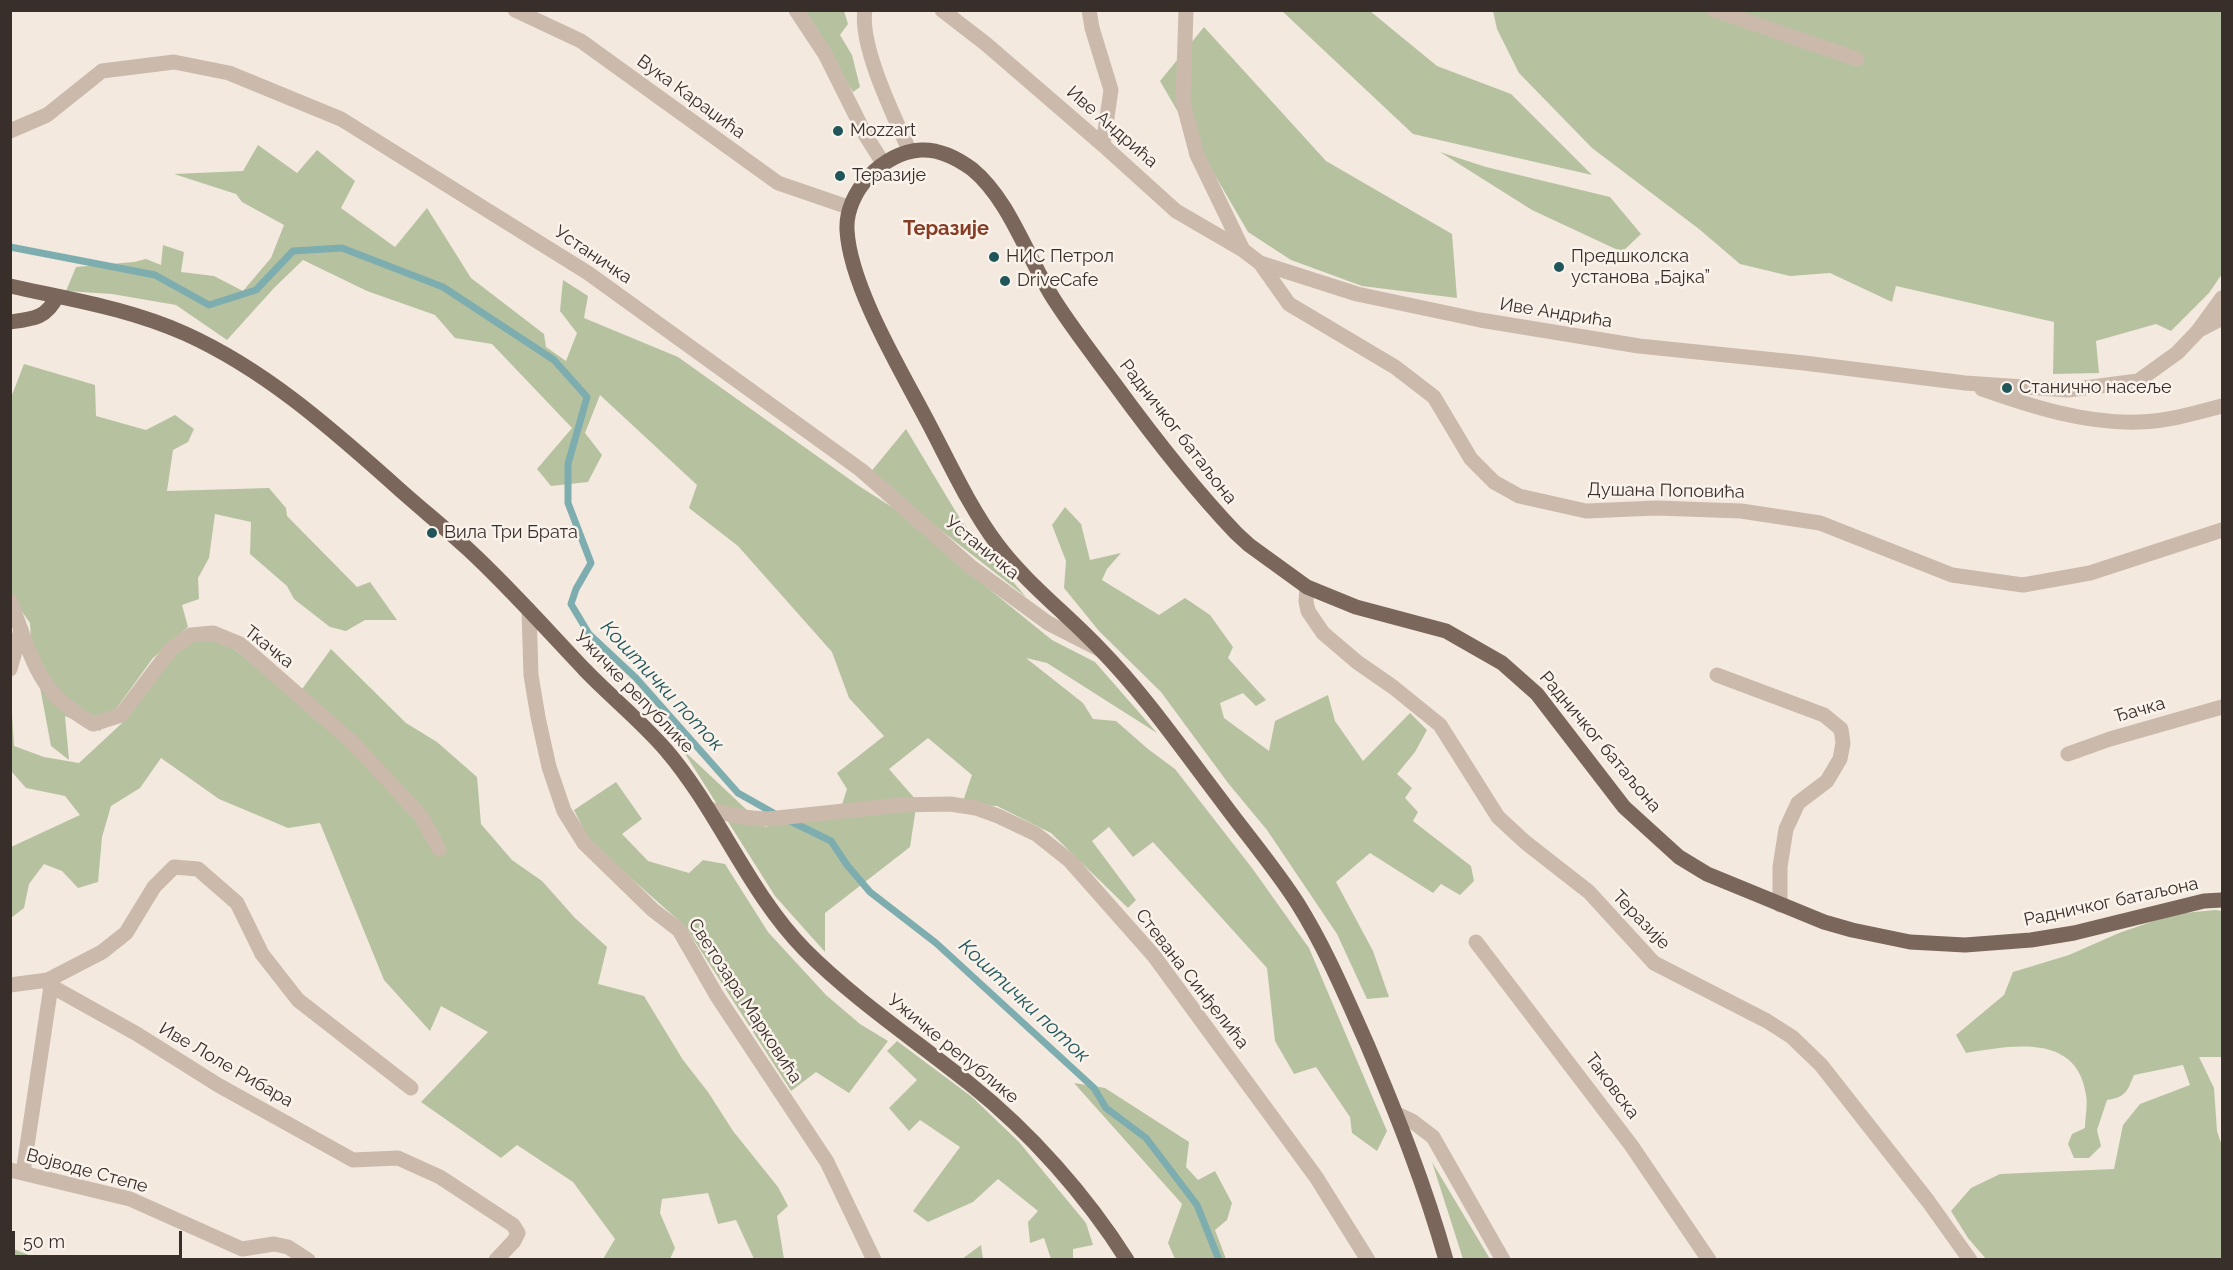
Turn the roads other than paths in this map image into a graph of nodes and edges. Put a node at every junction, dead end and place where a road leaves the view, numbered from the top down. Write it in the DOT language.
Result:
graph roads {
  1 [pos="515,10"];
  2 [pos="796,10"];
  3 [pos="866,10"];
  4 [pos="942,10"];
  5 [pos="1089,10"];
  6 [pos="1186,10"];
  7 [pos="1714,10"];
  8 [pos="1857,59"];
  9 [pos="10,131"];
  10 [pos="1103,145"];
  11 [pos="910,152"];
  12 [pos="883,164"];
  13 [pos="848,207"];
  14 [pos="1243,250"];
  15 [pos="1260,263"];
  16 [pos="10,286"];
  17 [pos="57,296"];
  18 [pos="2223,298"];
  19 [pos="2223,318"];
  20 [pos="10,322"];
  21 [pos="2198,331"];
  22 [pos="1965,383"];
  23 [pos="2223,406"];
  24 [pos="2223,530"];
  25 [pos="1307,587"];
  26 [pos="10,600"];
  27 [pos="529,610"];
  28 [pos="21,630"];
  29 [pos="1102,651"];
  30 [pos="10,669"];
  31 [pos="1717,675"];
  32 [pos="2223,707"];
  33 [pos="2068,754"];
  34 [pos="709,809"];
  35 [pos="439,849"];
  36 [pos="2223,900"];
  37 [pos="1780,905"];
  38 [pos="1476,942"];
  39 [pos="50,983"];
  40 [pos="10,985"];
  41 [pos="411,1088"];
  42 [pos="1397,1114"];
  43 [pos="17,1171"];
  44 [pos="1969,1259"];
  45 [pos="308,1260"];
  46 [pos="496,1260"];
  47 [pos="874,1260"];
  48 [pos="1126,1260"];
  49 [pos="1368,1260"];
  50 [pos="1446,1260"];
  51 [pos="1503,1260"];
  52 [pos="1709,1260"];
  1 -- 13 [label="street, Вука Караџића"];
  2 -- 12 [label="street"];
  3 -- 11 [label="street"];
  4 -- 10 [label="street, Иве Андрића"];
  5 -- 10 [label="street"];
  6 -- 14 [label="street"];
  7 -- 8 [label="street"];
  9 -- 29 [label="street, Устаничка"];
  10 -- 14 [label="street, Иве Андрића"];
  11 -- 12 [label="main road, Радничког батаљона"];
  11 -- 25 [label="main road, Радничког батаљона"];
  12 -- 13 [label="main road, Радничког батаљона"];
  13 -- 29 [label="main road"];
  14 -- 15 [label="street, Иве Андрића"];
  15 -- 22 [label="street, Иве Андрића"];
  15 -- 24 [label="street, Душана Поповића"];
  16 -- 17 [label="main road, Ужичке републике"];
  17 -- 20 [label="main road"];
  17 -- 27 [label="main road, Ужичке републике"];
  18 -- 21 [label="street, Иве Андрића"];
  19 -- 21 [label="street"];
  21 -- 22 [label="street, Иве Андрића"];
  22 -- 23 [label="street"];
  25 -- 37 [label="main road, Радничког батаљона"];
  25 -- 44 [label="street, Теразије"];
  26 -- 28 [label="street, Ткачка"];
  27 -- 34 [label="main road, Ужичке републике"];
  27 -- 47 [label="street, Светозара Марковића"];
  28 -- 30 [label="street"];
  28 -- 35 [label="street, Ткачка"];
  29 -- 42 [label="main road"];
  31 -- 37 [label="street"];
  32 -- 33 [label="street, Ђачка"];
  34 -- 48 [label="main road, Ужичке републике"];
  34 -- 49 [label="street, Стевана Синђелића"];
  36 -- 37 [label="main road, Радничког батаљона"];
  38 -- 52 [label="street, Таковска"];
  39 -- 40 [label="street"];
  39 -- 41 [label="street"];
  39 -- 43 [label="street"];
  39 -- 46 [label="street, Иве Лоле Рибара"];
  42 -- 50 [label="main road"];
  42 -- 51 [label="street"];
  43 -- 45 [label="street, Војводе Степе"];
}
